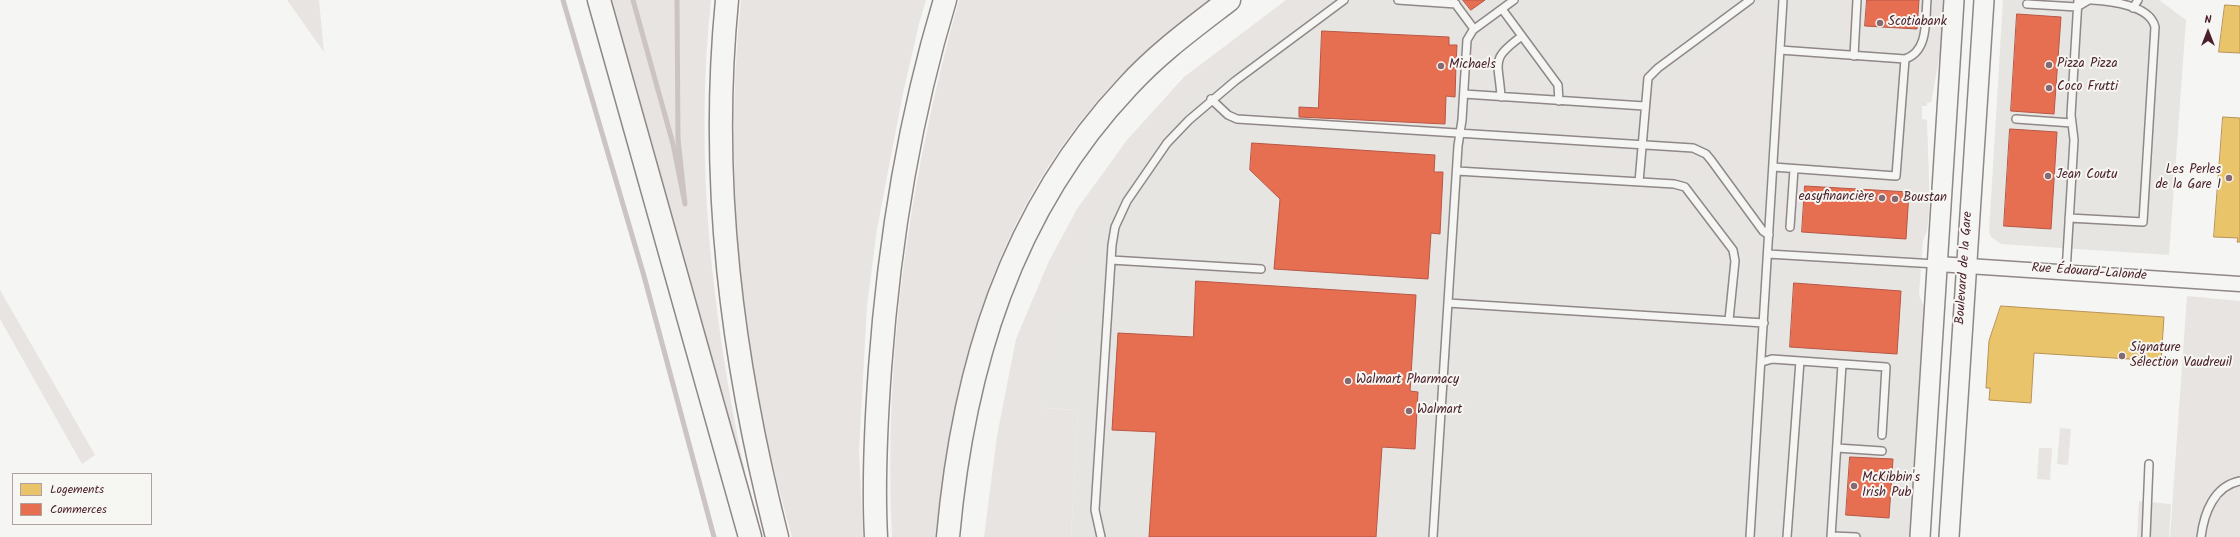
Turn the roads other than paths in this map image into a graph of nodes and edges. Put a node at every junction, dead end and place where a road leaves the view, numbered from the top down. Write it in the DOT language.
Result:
graph roads {
  1 [pos="599,0"];
  2 [pos="727,0"];
  3 [pos="945,0"];
  4 [pos="1229,0"];
  5 [pos="1344,0"];
  6 [pos="1398,0"];
  7 [pos="1514,0"];
  8 [pos="1750,0"];
  9 [pos="1783,0"];
  10 [pos="1857,0"];
  11 [pos="1927,0"];
  12 [pos="1954,0"];
  13 [pos="1984,0"];
  14 [pos="2089,0"];
  15 [pos="2092,0"];
  16 [pos="2138,0"];
  17 [pos="1454,2"];
  18 [pos="2027,4"];
  19 [pos="2077,4"];
  20 [pos="2133,8"];
  21 [pos="1502,9"];
  22 [pos="1474,29"];
  23 [pos="1522,36"];
  24 [pos="1780,50"];
  25 [pos="1854,56"];
  26 [pos="1905,59"];
  27 [pos="1464,94"];
  28 [pos="1501,97"];
  29 [pos="1212,100"];
  30 [pos="1559,100"];
  31 [pos="1644,106"];
  32 [pos="2016,119"];
  33 [pos="2072,123"];
  34 [pos="1460,133"];
  35 [pos="1642,144"];
  36 [pos="1773,167"];
  37 [pos="1794,169"];
  38 [pos="1457,171"];
  39 [pos="1639,182"];
  40 [pos="2069,218"];
  41 [pos="1790,227"];
  42 [pos="1769,235"];
  43 [pos="1768,254"];
  44 [pos="1111,260"];
  45 [pos="1938,264"];
  46 [pos="1965,265"];
  47 [pos="1261,269"];
  48 [pos="2066,272"];
  49 [pos="2240,284"];
  50 [pos="1448,303"];
  51 [pos="1730,320"];
  52 [pos="1764,323"];
  53 [pos="1800,361"];
  54 [pos="1762,362"];
  55 [pos="1842,364"];
  56 [pos="1882,435"];
  57 [pos="1837,448"];
  58 [pos="1882,451"];
  59 [pos="2149,464"];
  60 [pos="2240,481"];
  61 [pos="1831,536"];
  62 [pos="750,537"];
  63 [pos="777,537"];
  64 [pos="876,537"];
  65 [pos="948,537"];
  66 [pos="1101,537"];
  67 [pos="1433,537"];
  68 [pos="1750,537"];
  69 [pos="1787,537"];
  70 [pos="1856,537"];
  71 [pos="1920,537"];
  72 [pos="1949,537"];
  73 [pos="2146,537"];
  74 [pos="2201,537"];
  1 -- 62 [label="highway"];
  2 -- 63 [label="highway"];
  3 -- 64 [label="highway"];
  4 -- 65 [label="highway"];
  5 -- 29 [label="lane"];
  6 -- 17 [label="lane"];
  7 -- 21 [label="lane"];
  8 -- 31 [label="lane"];
  9 -- 24 [label="lane"];
  10 -- 25 [label="lane"];
  11 -- 26 [label="lane"];
  12 -- 45 [label="main road, Boulevard de la Gare"];
  13 -- 46 [label="main road, Boulevard de la Gare"];
  14 -- 19 [label="lane"];
  15 -- 20 [label="lane"];
  16 -- 20 [label="lane"];
  17 -- 22 [label="lane"];
  18 -- 19 [label="lane"];
  19 -- 33 [label="lane"];
  20 -- 40 [label="lane"];
  21 -- 22 [label="lane"];
  21 -- 23 [label="lane"];
  22 -- 27 [label="lane"];
  23 -- 28 [label="lane"];
  23 -- 30 [label="lane"];
  24 -- 25 [label="lane"];
  24 -- 36 [label="lane"];
  25 -- 26 [label="lane"];
  26 -- 37 [label="lane"];
  27 -- 28 [label="lane"];
  27 -- 34 [label="lane"];
  28 -- 30 [label="lane"];
  29 -- 34 [label="lane"];
  29 -- 44 [label="lane"];
  30 -- 31 [label="lane"];
  31 -- 35 [label="lane"];
  32 -- 33 [label="lane"];
  33 -- 40 [label="lane"];
  34 -- 35 [label="lane"];
  34 -- 38 [label="lane"];
  35 -- 39 [label="lane"];
  35 -- 42 [label="lane"];
  36 -- 37 [label="lane"];
  36 -- 42 [label="lane"];
  37 -- 41 [label="lane"];
  38 -- 39 [label="lane"];
  38 -- 50 [label="lane"];
  39 -- 51 [label="lane"];
  40 -- 48 [label="lane"];
  42 -- 43 [label="lane"];
  43 -- 45 [label="lane"];
  43 -- 52 [label="lane"];
  44 -- 47 [label="lane"];
  44 -- 66 [label="lane"];
  45 -- 46 [label="street, Rue Édouard-Lalonde"];
  45 -- 71 [label="main road, Boulevard de la Gare"];
  46 -- 48 [label="street, Rue Édouard-Lalonde"];
  46 -- 72 [label="main road, Boulevard de la Gare"];
  48 -- 49 [label="street, Rue Édouard-Lalonde"];
  50 -- 51 [label="lane"];
  50 -- 67 [label="lane"];
  51 -- 52 [label="lane"];
  52 -- 54 [label="lane"];
  53 -- 54 [label="lane"];
  53 -- 55 [label="lane"];
  53 -- 69 [label="lane"];
  54 -- 68 [label="lane"];
  55 -- 56 [label="lane"];
  55 -- 57 [label="lane"];
  57 -- 58 [label="lane"];
  57 -- 61 [label="lane"];
  59 -- 73 [label="lane"];
  60 -- 74 [label="lane"];
  61 -- 70 [label="lane"];
}
